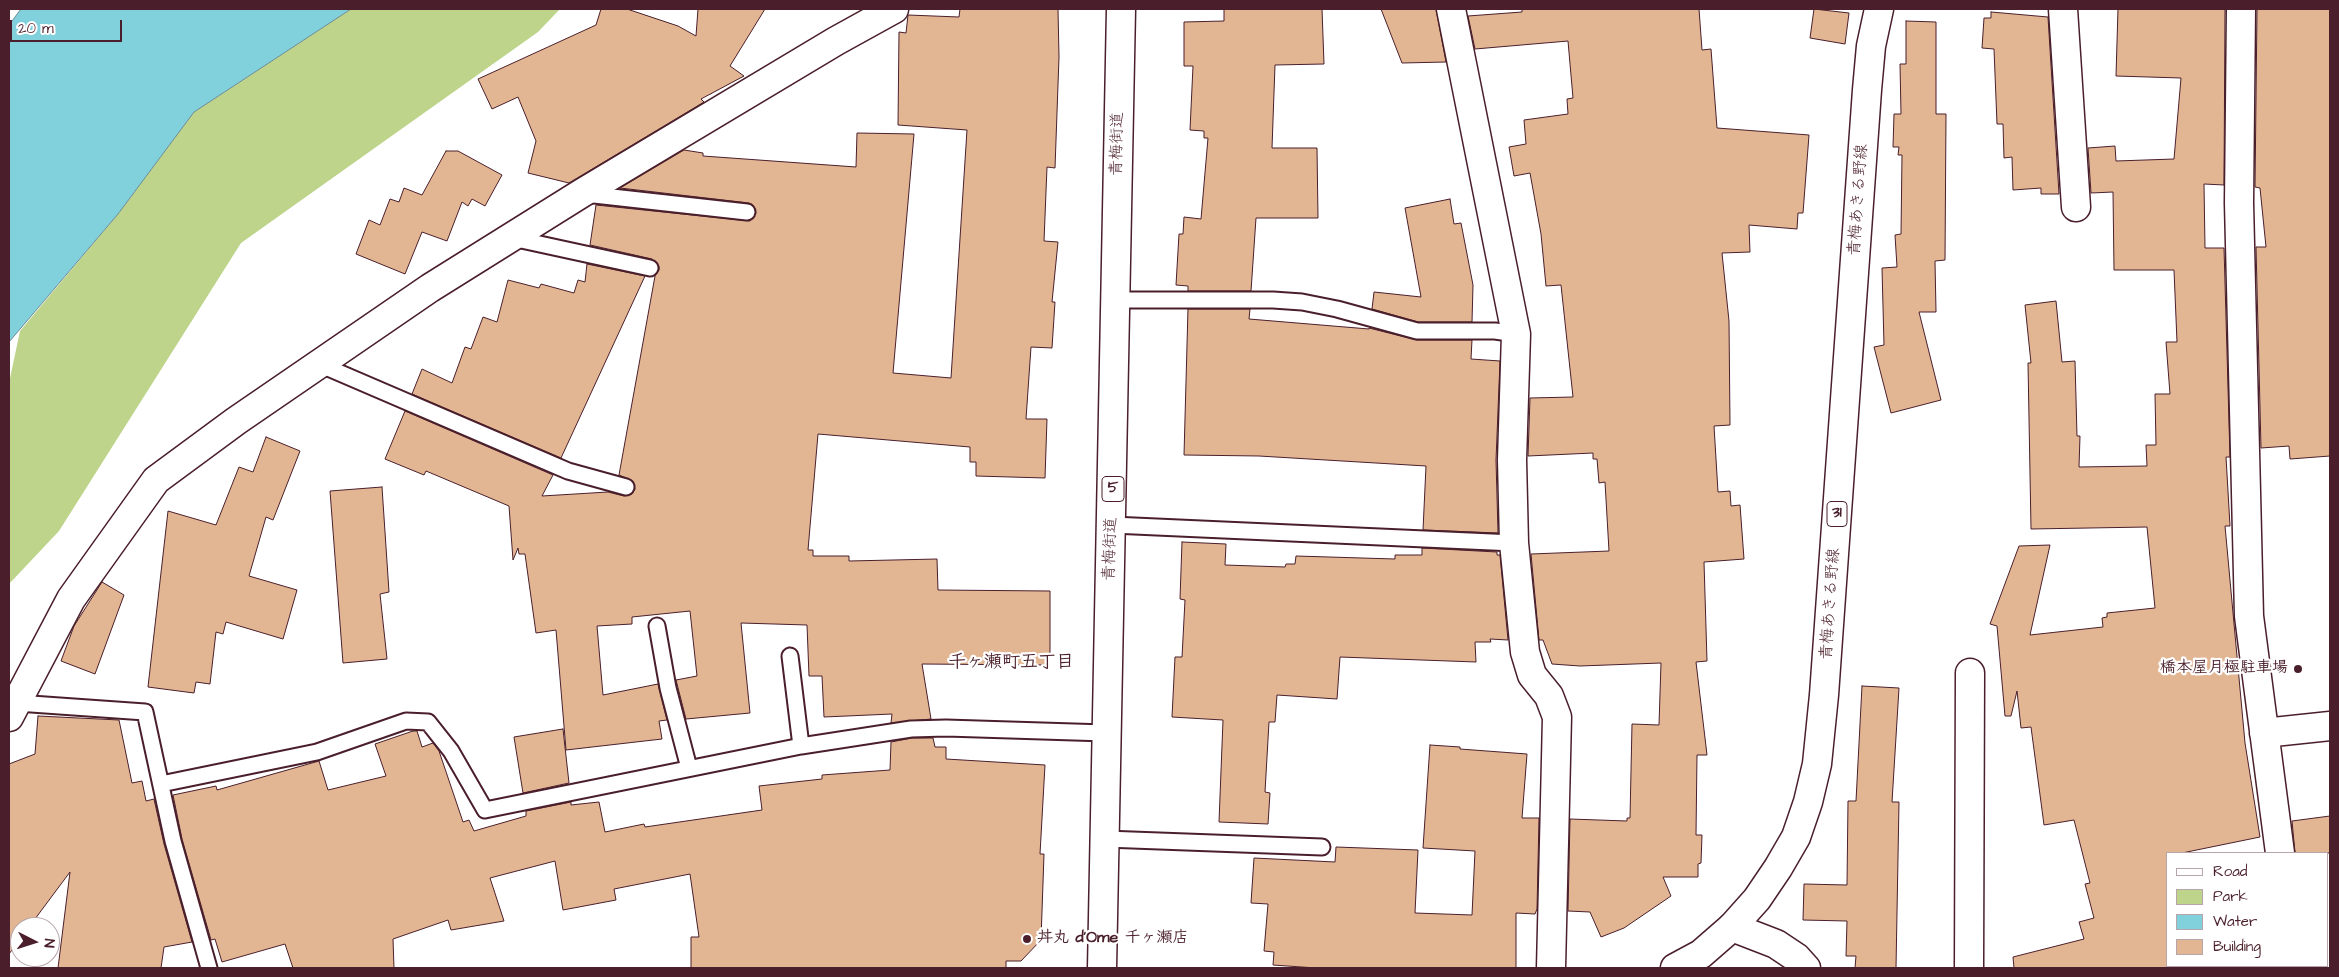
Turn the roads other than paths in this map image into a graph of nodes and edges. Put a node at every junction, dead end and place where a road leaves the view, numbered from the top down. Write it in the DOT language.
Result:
graph roads {
  1 [pos="894,9"];
  2 [pos="1120,9"];
  3 [pos="1451,9"];
  4 [pos="1879,9"];
  5 [pos="2063,9"];
  6 [pos="2241,9"];
  7 [pos="582,194"];
  8 [pos="2076,207"];
  9 [pos="747,212"];
  10 [pos="512,238"];
  11 [pos="650,268"];
  12 [pos="1116,300"];
  13 [pos="1516,334"];
  14 [pos="319,364"];
  15 [pos="626,487"];
  16 [pos="1112,525"];
  17 [pos="1514,543"];
  18 [pos="657,626"];
  19 [pos="790,656"];
  20 [pos="1970,673"];
  21 [pos="13,710"];
  22 [pos="2330,726"];
  23 [pos="1106,733"];
  24 [pos="2264,733"];
  25 [pos="801,746"];
  26 [pos="689,768"];
  27 [pos="160,784"];
  28 [pos="1105,839"];
  29 [pos="1322,847"];
  30 [pos="2280,852"];
  31 [pos="1732,926"];
  32 [pos="209,968"];
  33 [pos="1102,968"];
  34 [pos="1551,968"];
  35 [pos="1675,968"];
  36 [pos="1806,968"];
  37 [pos="1969,968"];
  1 -- 7 [label="street"];
  2 -- 12 [label="street, 青梅街道 / 5"];
  3 -- 13 [label="street"];
  4 -- 31 [label="street, 青梅あきる野線 / 31"];
  5 -- 8 [label="street"];
  6 -- 24 [label="street"];
  7 -- 9 [label="lane"];
  7 -- 10 [label="street"];
  10 -- 11 [label="lane"];
  10 -- 14 [label="street"];
  12 -- 13 [label="lane"];
  12 -- 16 [label="street, 青梅街道 / 5"];
  13 -- 17 [label="street"];
  14 -- 15 [label="lane"];
  14 -- 21 [label="street"];
  16 -- 17 [label="lane"];
  16 -- 23 [label="street, 青梅街道 / 5"];
  17 -- 34 [label="street"];
  18 -- 26 [label="lane"];
  19 -- 25 [label="lane"];
  20 -- 37 [label="street"];
  21 -- 27 [label="lane"];
  22 -- 24 [label="street"];
  23 -- 25 [label="lane"];
  23 -- 28 [label="street, 青梅街道 / 5"];
  24 -- 30 [label="street"];
  25 -- 26 [label="lane"];
  26 -- 27 [label="lane"];
  27 -- 32 [label="lane"];
  28 -- 29 [label="lane"];
  28 -- 33 [label="street, 青梅街道 / 5"];
  31 -- 35 [label="street, 青梅あきる野線 / 31"];
  31 -- 36 [label="street"];
}
